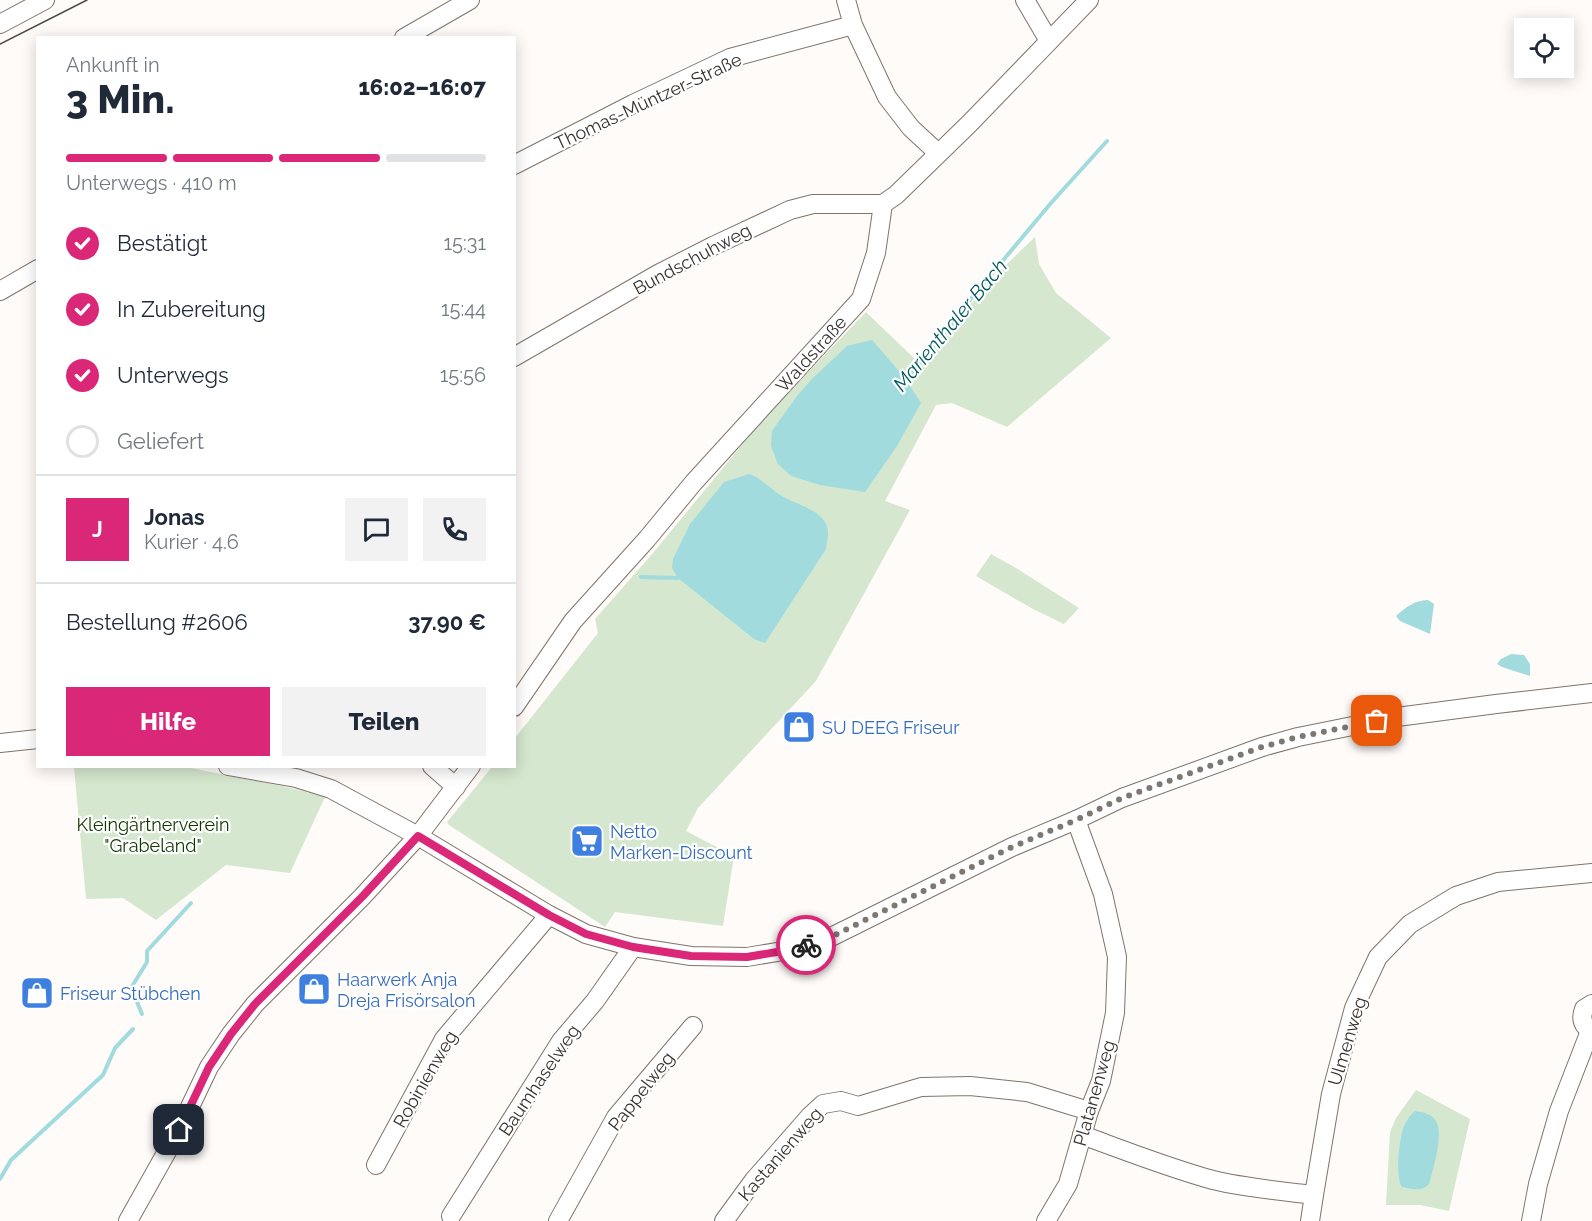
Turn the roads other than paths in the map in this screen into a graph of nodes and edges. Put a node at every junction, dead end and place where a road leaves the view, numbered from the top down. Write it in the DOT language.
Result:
graph roads {
  1 [pos="45,0"];
  2 [pos="470,0"];
  3 [pos="846,0"];
  4 [pos="1025,0"];
  5 [pos="1089,0"];
  6 [pos="0,24"];
  7 [pos="853,25"];
  8 [pos="407,36"];
  9 [pos="1049,42"];
  10 [pos="938,153"];
  11 [pos="516,164"];
  12 [pos="883,204"];
  13 [pos="36,270"];
  14 [pos="0,291"];
  15 [pos="516,356"];
  16 [pos="1592,693"];
  17 [pos="516,704"];
  18 [pos="36,740"];
  19 [pos="0,743"];
  20 [pos="239,768"];
  21 [pos="434,768"];
  22 [pos="470,768"];
  23 [pos="456,787"];
  24 [pos="1076,820"];
  25 [pos="418,836"];
  26 [pos="1592,873"];
  27 [pos="549,915"];
  28 [pos="633,947"];
  29 [pos="1592,1004"];
  30 [pos="693,1026"];
  31 [pos="1591,1031"];
  32 [pos="1089,1111"];
  33 [pos="1082,1135"];
  34 [pos="376,1165"];
  35 [pos="1314,1195"];
  36 [pos="452,1216"];
  37 [pos="129,1221"];
  38 [pos="558,1221"];
  39 [pos="724,1221"];
  40 [pos="1046,1221"];
  41 [pos="1310,1221"];
  42 [pos="1530,1221"];
  1 -- 6 [label="street"];
  2 -- 8 [label="street"];
  3 -- 7 [label="street"];
  4 -- 9 [label="street"];
  5 -- 9 [label="street"];
  7 -- 10 [label="street"];
  7 -- 11 [label="street, Thomas-Müntzer-Straße"];
  9 -- 10 [label="street"];
  10 -- 12 [label="street"];
  12 -- 15 [label="street, Bundschuhweg"];
  12 -- 17 [label="street, Waldstraße"];
  13 -- 14 [label="street"];
  16 -- 24 [label="street"];
  18 -- 19 [label="street"];
  20 -- 25 [label="street"];
  21 -- 23 [label="street"];
  22 -- 23 [label="street"];
  23 -- 25 [label="street"];
  24 -- 28 [label="street"];
  24 -- 32 [label="street, Platanenweg"];
  25 -- 27 [label="street"];
  25 -- 37 [label="street"];
  26 -- 35 [label="street, Ulmenweg"];
  27 -- 28 [label="street"];
  27 -- 34 [label="street, Robinienweg"];
  28 -- 36 [label="street, Baumhaselweg"];
  29 -- 31 [label="street"];
  30 -- 38 [label="street, Pappelweg"];
  31 -- 42 [label="street"];
  32 -- 33 [label="street, Platanenweg"];
  32 -- 39 [label="street, Kastanienweg"];
  33 -- 35 [label="street"];
  33 -- 40 [label="street, Platanenweg"];
  35 -- 41 [label="street, Ulmenweg"];
}
